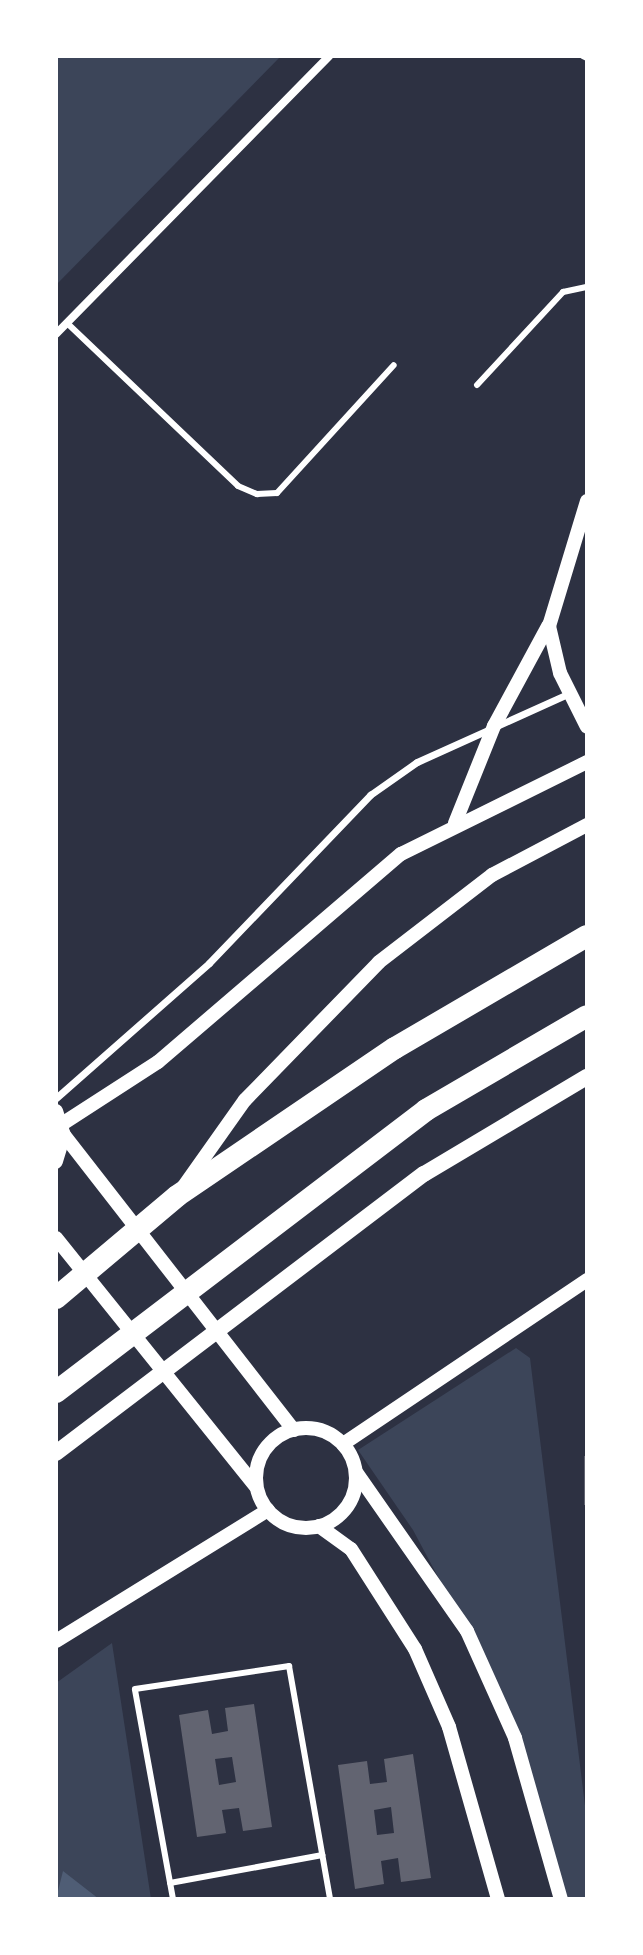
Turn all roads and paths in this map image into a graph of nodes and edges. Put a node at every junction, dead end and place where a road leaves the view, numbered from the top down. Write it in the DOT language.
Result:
graph roads {
  1 [pos="329,56"];
  2 [pos="587,287"];
  3 [pos="67,323"];
  4 [pos="56,334"];
  5 [pos="394,365"];
  6 [pos="477,385"];
  7 [pos="587,501"];
  8 [pos="549,626"];
  9 [pos="570,693"];
  10 [pos="494,726"];
  11 [pos="587,727"];
  12 [pos="587,762"];
  13 [pos="455,823"];
  14 [pos="587,825"];
  15 [pos="587,936"];
  16 [pos="587,1016"];
  17 [pos="587,1077"];
  18 [pos="56,1098"];
  19 [pos="61,1123"];
  20 [pos="56,1162"];
  21 [pos="177,1196"];
  22 [pos="56,1238"];
  23 [pos="587,1280"];
  24 [pos="56,1298"];
  25 [pos="56,1392"];
  26 [pos="294,1430"];
  27 [pos="343,1444"];
  28 [pos="56,1453"];
  29 [pos="356,1472"];
  30 [pos="256,1487"];
  31 [pos="268,1510"];
  32 [pos="319,1526"];
  33 [pos="56,1641"];
  34 [pos="322,1855"];
  35 [pos="170,1883"];
  36 [pos="173,1899"];
  37 [pos="330,1899"];
  38 [pos="498,1899"];
  39 [pos="561,1899"];
  1 -- 3 [label="street"];
  2 -- 6 [label="lane"];
  3 -- 4 [label="street"];
  3 -- 5 [label="lane"];
  7 -- 8 [label="street"];
  8 -- 9 [label="street"];
  8 -- 10 [label="street"];
  9 -- 10 [label="street"];
  9 -- 11 [label="street"];
  10 -- 13 [label="street"];
  10 -- 18 [label="street"];
  12 -- 13 [label="street"];
  13 -- 19 [label="street"];
  14 -- 21 [label="street"];
  15 -- 21 [label="highway"];
  16 -- 25 [label="highway"];
  17 -- 28 [label="main road"];
  19 -- 20 [label="street"];
  19 -- 26 [label="street"];
  21 -- 24 [label="highway"];
  22 -- 30 [label="street"];
  23 -- 27 [label="street"];
  26 -- 27 [label="street"];
  26 -- 30 [label="street"];
  27 -- 29 [label="street"];
  29 -- 32 [label="street"];
  29 -- 39 [label="street"];
  30 -- 31 [label="street"];
  31 -- 32 [label="street"];
  31 -- 33 [label="street"];
  32 -- 38 [label="street"];
  34 -- 35 [label="lane"];
  34 -- 35 [label="lane"];
  34 -- 37 [label="lane"];
  35 -- 36 [label="lane"];
}
